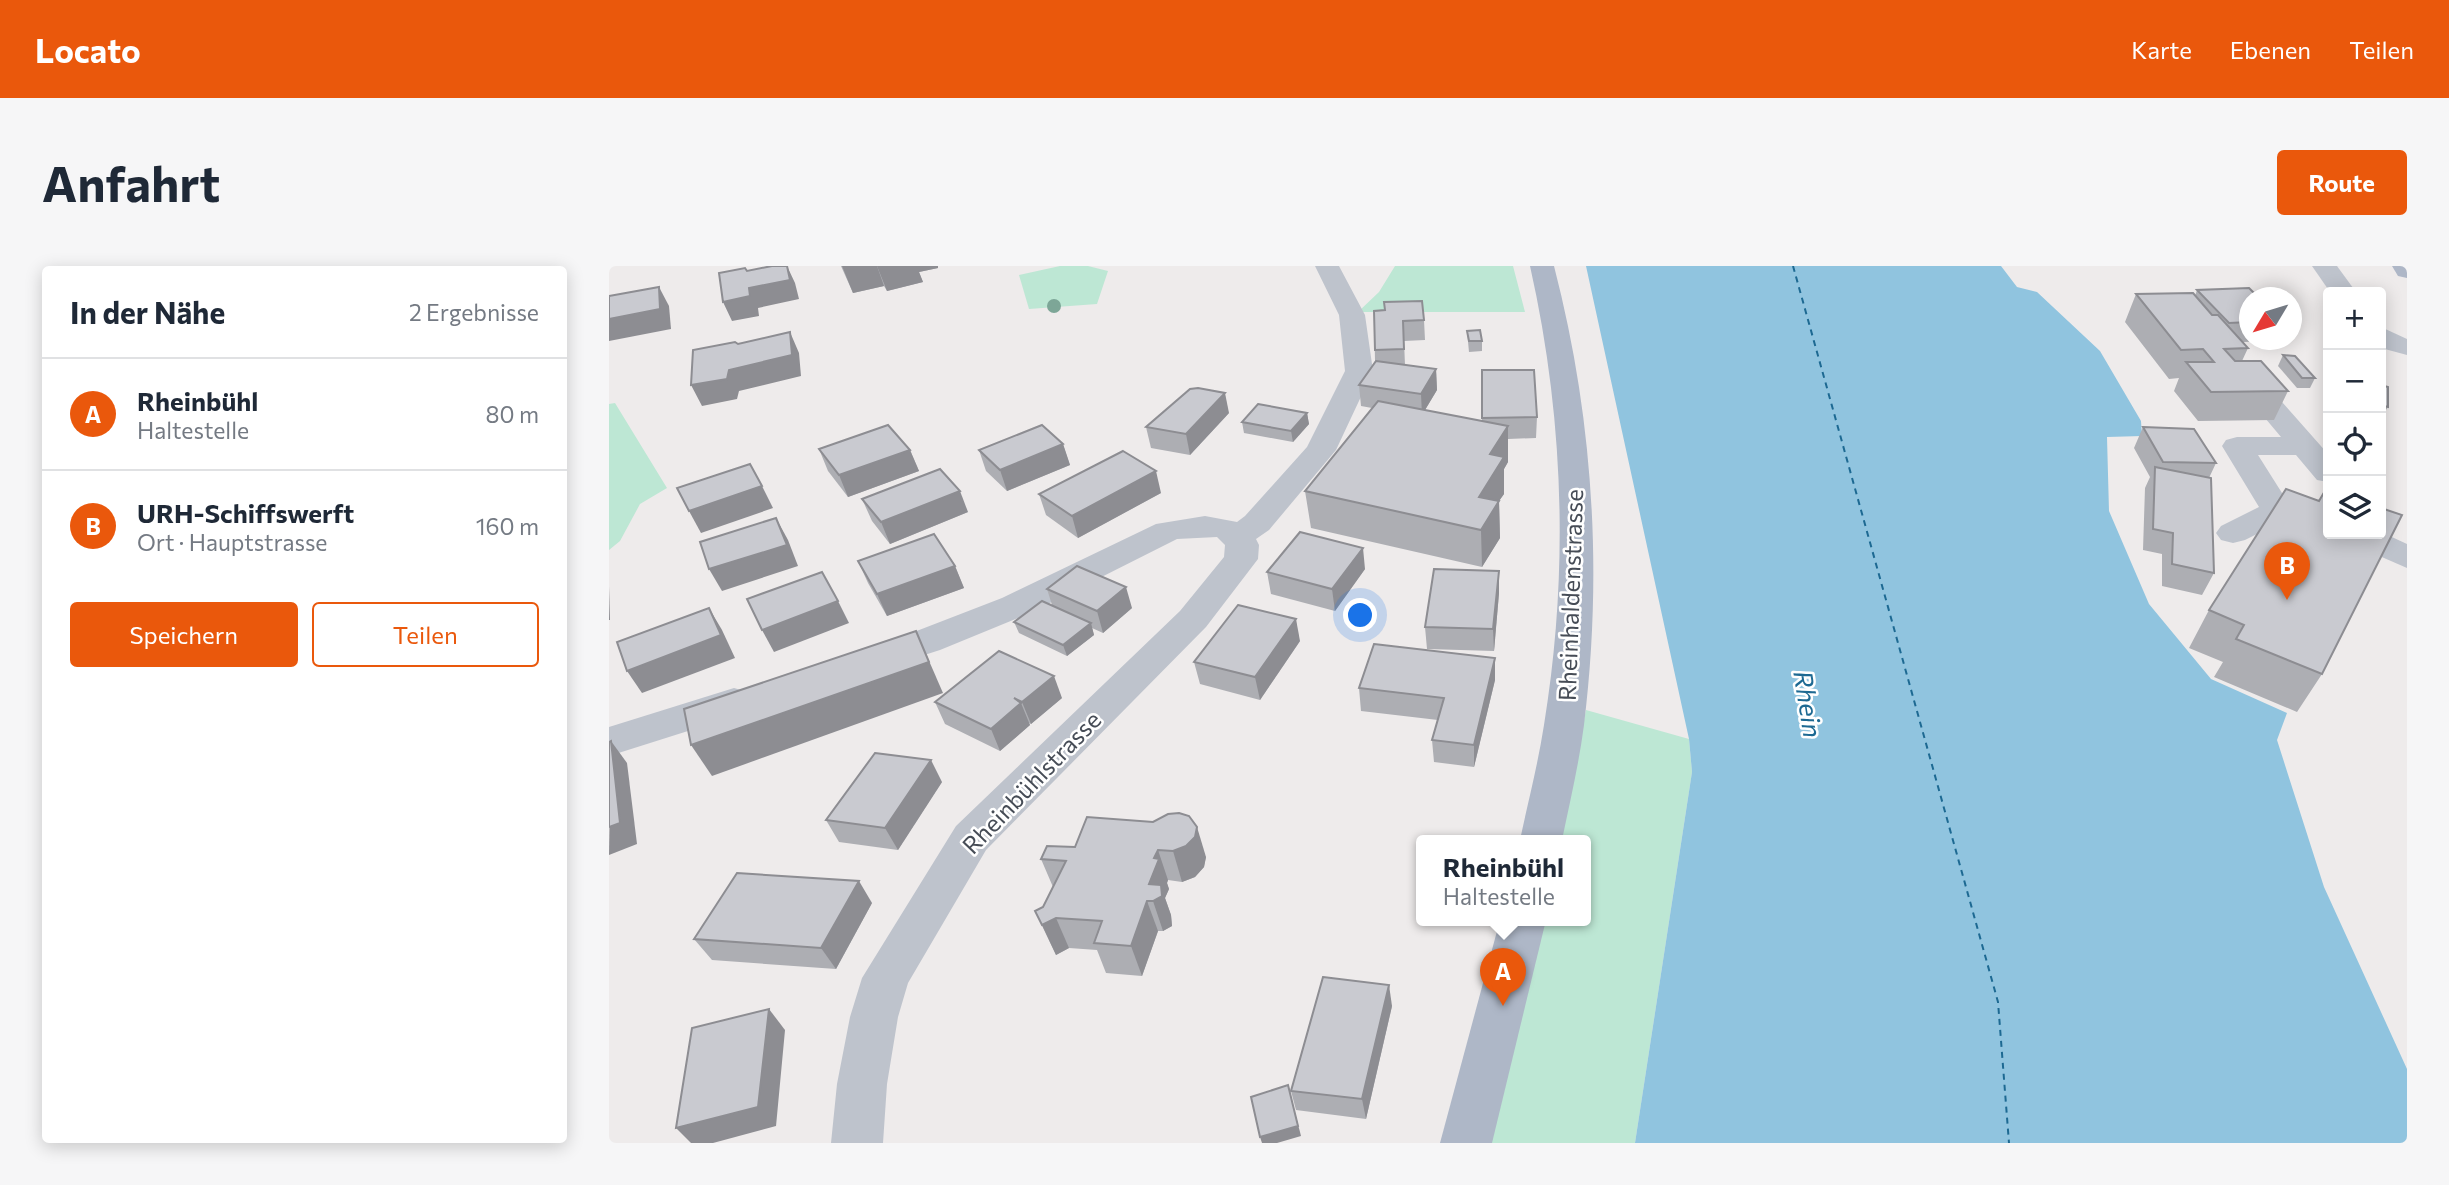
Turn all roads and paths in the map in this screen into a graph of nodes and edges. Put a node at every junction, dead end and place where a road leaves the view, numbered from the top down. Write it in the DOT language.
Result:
graph roads {
  1 [pos="1327,266"];
  2 [pos="1542,266"];
  3 [pos="2324,266"];
  4 [pos="2404,266"];
  5 [pos="2407,271"];
  6 [pos="2339,287"];
  7 [pos="2386,339"];
  8 [pos="2407,347"];
  9 [pos="2222,351"];
  10 [pos="2304,446"];
  11 [pos="2323,467"];
  12 [pos="2277,511"];
  13 [pos="2386,519"];
  14 [pos="2323,523"];
  15 [pos="2407,532"];
  16 [pos="2233,533"];
  17 [pos="1239,536"];
  18 [pos="2368,539"];
  19 [pos="2407,556"];
  20 [pos="834,670"];
  21 [pos="768,691"];
  22 [pos="609,742"];
  23 [pos="1542,835"];
  24 [pos="1522,926"];
  25 [pos="857,1143"];
  26 [pos="1466,1143"];
  1 -- 17 [label="street"];
  2 -- 23 [label="main road, Rheinhaldenstrasse"];
  3 -- 6 [label="street"];
  4 -- 5 [label="main road"];
  7 -- 8 [label="street"];
  9 -- 10 [label="street"];
  10 -- 11 [label="street"];
  10 -- 12 [label="street"];
  12 -- 14 [label="street"];
  12 -- 16 [label="street"];
  13 -- 15 [label="street"];
  17 -- 20 [label="street"];
  17 -- 25 [label="street, Rheinbühlstrasse"];
  18 -- 19 [label="street"];
  21 -- 22 [label="street"];
  24 -- 26 [label="main road"];
}
